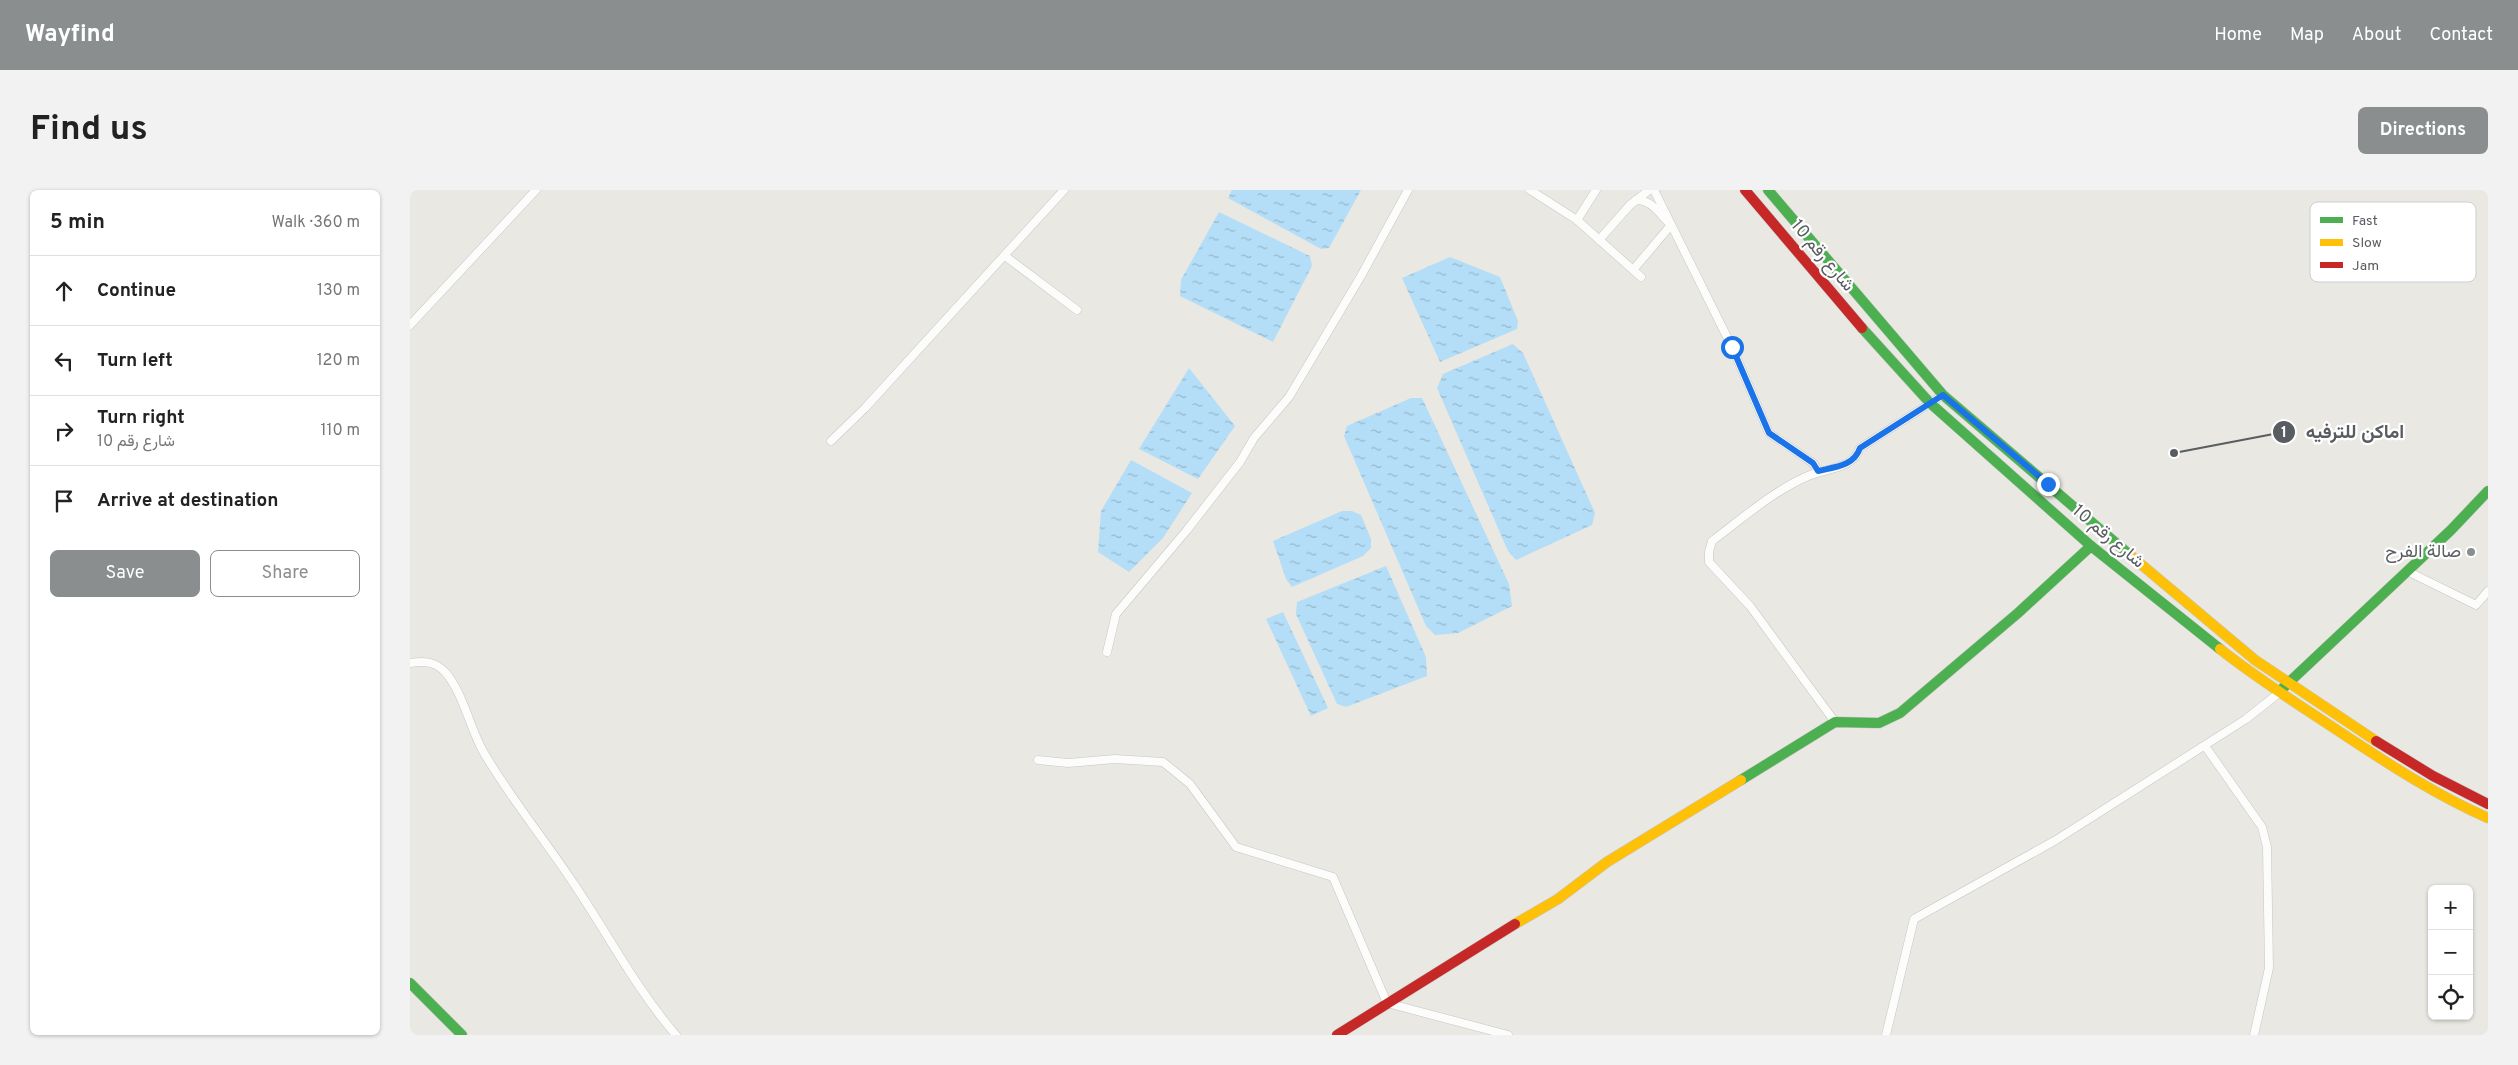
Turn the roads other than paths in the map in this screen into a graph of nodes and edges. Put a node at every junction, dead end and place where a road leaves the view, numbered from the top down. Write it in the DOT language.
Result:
graph roads {
  1 [pos="536,190"];
  2 [pos="1064,190"];
  3 [pos="1408,190"];
  4 [pos="1530,190"];
  5 [pos="1596,190"];
  6 [pos="1648,190"];
  7 [pos="1654,190"];
  8 [pos="1745,190"];
  9 [pos="1768,190"];
  10 [pos="1636,200"];
  11 [pos="1577,220"];
  12 [pos="1671,225"];
  13 [pos="1599,240"];
  14 [pos="1005,256"];
  15 [pos="1633,270"];
  16 [pos="1641,278"];
  17 [pos="1077,310"];
  18 [pos="410,325"];
  19 [pos="1943,395"];
  20 [pos="1930,403"];
  21 [pos="831,441"];
  22 [pos="1818,471"];
  23 [pos="2488,491"];
  24 [pos="2091,546"];
  25 [pos="2407,571"];
  26 [pos="2488,591"];
  27 [pos="2485,600"];
  28 [pos="1107,652"];
  29 [pos="410,663"];
  30 [pos="2288,683"];
  31 [pos="2279,693"];
  32 [pos="1835,722"];
  33 [pos="2205,746"];
  34 [pos="1038,760"];
  35 [pos="2488,804"];
  36 [pos="2488,818"];
  37 [pos="410,983"];
  38 [pos="1387,1004"];
  39 [pos="462,1035"];
  40 [pos="676,1035"];
  41 [pos="1336,1035"];
  42 [pos="1508,1035"];
  43 [pos="1886,1035"];
  44 [pos="2254,1035"];
  1 -- 18 [label="street"];
  2 -- 14 [label="street"];
  3 -- 28 [label="street"];
  4 -- 11 [label="street"];
  5 -- 11 [label="street"];
  6 -- 10 [label="street"];
  7 -- 12 [label="street"];
  8 -- 20 [label="main road, شارع رقم 10"];
  9 -- 19 [label="main road, شارع رقم 10"];
  10 -- 12 [label="street"];
  10 -- 13 [label="street"];
  11 -- 13 [label="street"];
  12 -- 15 [label="street"];
  12 -- 22 [label="street"];
  13 -- 15 [label="street"];
  14 -- 17 [label="street"];
  14 -- 21 [label="street"];
  15 -- 16 [label="street"];
  19 -- 20 [label="street"];
  19 -- 30 [label="main road, شارع رقم 10"];
  20 -- 22 [label="street"];
  20 -- 24 [label="main road, شارع رقم 10"];
  22 -- 32 [label="street"];
  23 -- 25 [label="main road"];
  24 -- 31 [label="main road, شارع رقم 10"];
  24 -- 32 [label="main road"];
  25 -- 27 [label="street"];
  25 -- 30 [label="main road"];
  26 -- 27 [label="street"];
  29 -- 40 [label="street"];
  30 -- 31 [label="main road"];
  30 -- 35 [label="main road, شارع رقم 10"];
  31 -- 33 [label="street"];
  31 -- 36 [label="main road, شارع رقم 10"];
  32 -- 38 [label="main road"];
  33 -- 43 [label="street"];
  33 -- 44 [label="street"];
  34 -- 38 [label="street"];
  37 -- 39 [label="main road"];
  38 -- 41 [label="main road"];
  38 -- 42 [label="street"];
}
